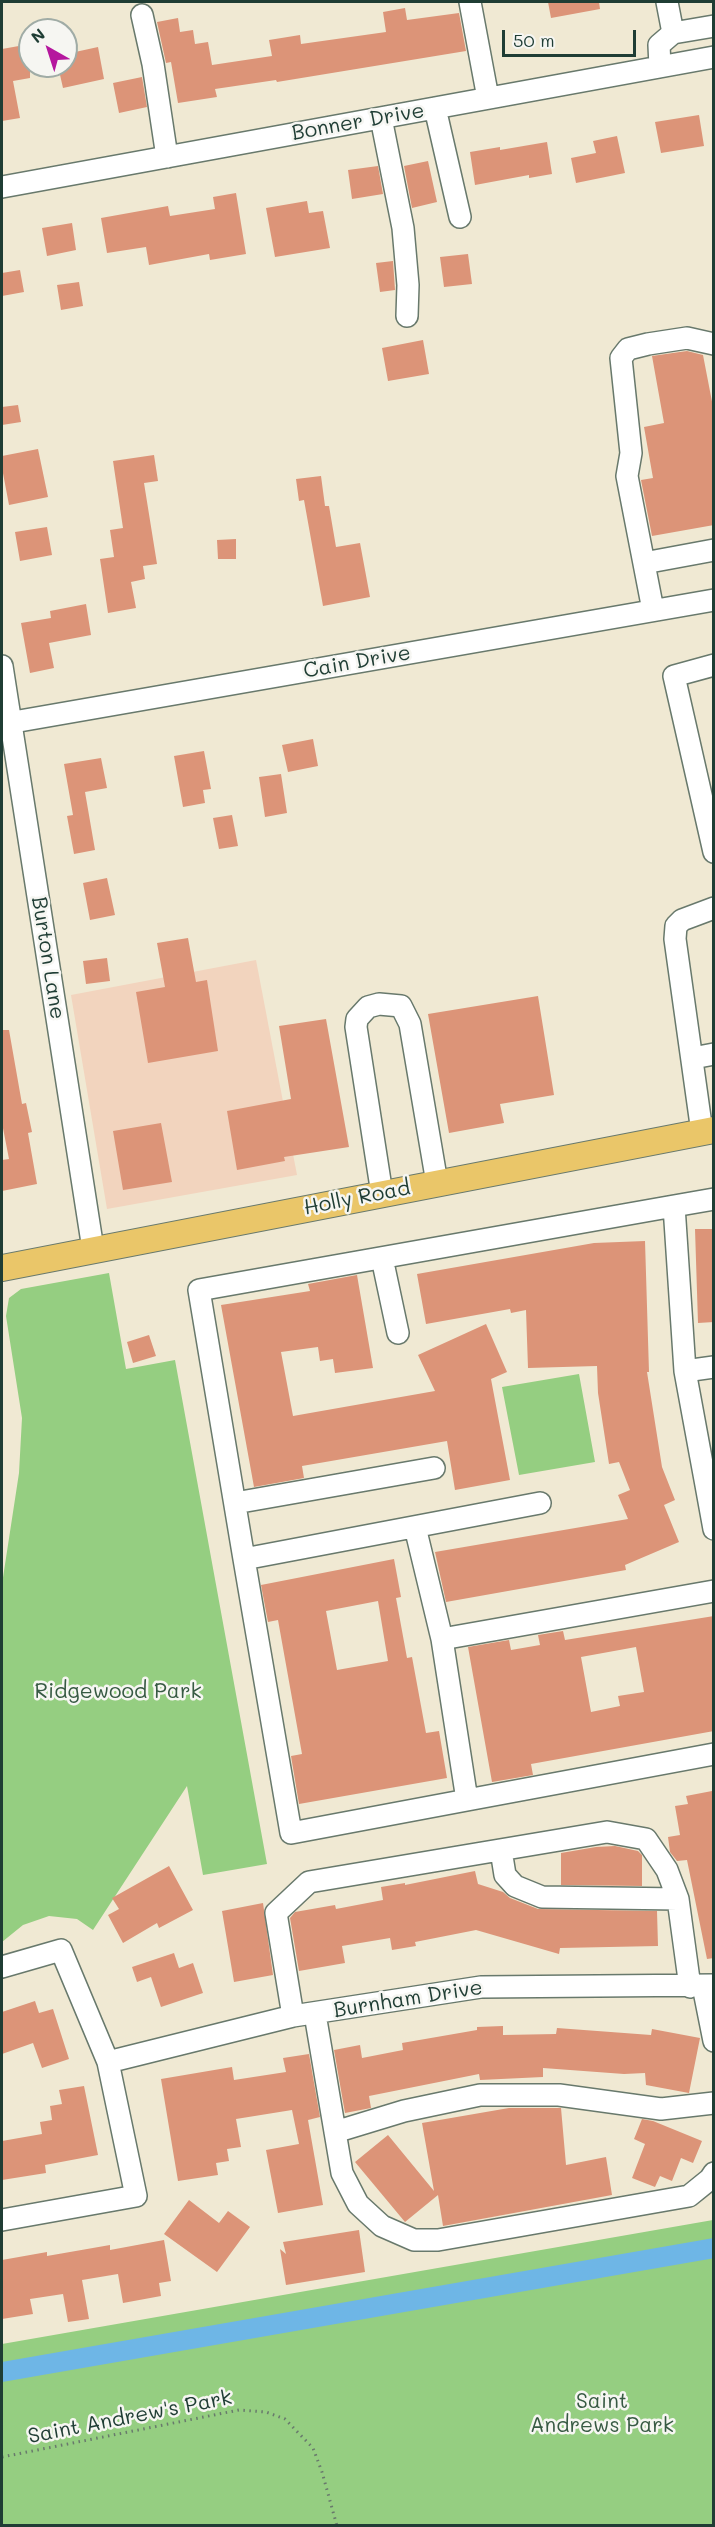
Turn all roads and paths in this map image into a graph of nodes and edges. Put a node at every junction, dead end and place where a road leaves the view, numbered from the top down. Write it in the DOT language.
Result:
graph roads {
  1 [pos="470,2"];
  2 [pos="667,2"];
  3 [pos="142,15"];
  4 [pos="714,26"];
  5 [pos="673,33"];
  6 [pos="714,57"];
  7 [pos="660,66"];
  8 [pos="488,98"];
  9 [pos="435,108"];
  10 [pos="381,117"];
  11 [pos="167,157"];
  12 [pos="2,187"];
  13 [pos="460,217"];
  14 [pos="407,316"];
  15 [pos="714,344"];
  16 [pos="714,550"];
  17 [pos="644,563"];
  18 [pos="714,600"];
  19 [pos="653,610"];
  20 [pos="714,664"];
  21 [pos="2,666"];
  22 [pos="6,723"];
  23 [pos="714,852"];
  24 [pos="714,908"];
  25 [pos="704,1056"];
  26 [pos="708,1131"];
  27 [pos="437,1183"];
  28 [pos="382,1194"];
  29 [pos="714,1199"];
  30 [pos="674,1206"];
  31 [pos="93,1249"];
  32 [pos="382,1258"];
  33 [pos="2,1268"];
  34 [pos="398,1333"];
  35 [pos="714,1367"];
  36 [pos="685,1371"];
  37 [pos="434,1468"];
  38 [pos="710,1484"];
  39 [pos="235,1503"];
  40 [pos="540,1503"];
  41 [pos="415,1527"];
  42 [pos="714,1529"];
  43 [pos="244,1559"];
  44 [pos="714,1591"];
  45 [pos="442,1638"];
  46 [pos="714,1754"];
  47 [pos="467,1800"];
  48 [pos="501,1850"];
  49 [pos="678,1899"];
  50 [pos="2,1967"];
  51 [pos="702,1986"];
  52 [pos="315,2014"];
  53 [pos="292,2016"];
  54 [pos="714,2041"];
  55 [pos="108,2062"];
  56 [pos="714,2103"];
  57 [pos="335,2132"];
  58 [pos="714,2173"];
  59 [pos="2,2220"];
  60 [pos="2,2457"];
  61 [pos="337,2526"];
  1 -- 8 [label="street"];
  2 -- 5 [label="street"];
  3 -- 11 [label="street"];
  4 -- 5 [label="street"];
  5 -- 7 [label="street"];
  6 -- 7 [label="street, Bonner Drive"];
  7 -- 8 [label="street, Bonner Drive"];
  8 -- 9 [label="street, Bonner Drive"];
  9 -- 10 [label="street, Bonner Drive"];
  9 -- 13 [label="street"];
  10 -- 11 [label="street, Bonner Drive"];
  10 -- 14 [label="street"];
  11 -- 12 [label="street, Bonner Drive"];
  15 -- 17 [label="street"];
  16 -- 17 [label="street"];
  17 -- 19 [label="street"];
  18 -- 19 [label="street, Cain Drive"];
  19 -- 22 [label="street, Cain Drive"];
  20 -- 23 [label="street"];
  21 -- 22 [label="street, Burton Lane"];
  22 -- 31 [label="street, Burton Lane"];
  24 -- 25 [label="street"];
  25 -- 26 [label="street"];
  26 -- 27 [label="main road, Holly Road"];
  27 -- 28 [label="main road, Holly Road"];
  27 -- 28 [label="street"];
  28 -- 31 [label="main road, Holly Road"];
  29 -- 30 [label="street"];
  30 -- 32 [label="street"];
  30 -- 36 [label="street"];
  31 -- 33 [label="main road, Holly Road"];
  32 -- 34 [label="street"];
  32 -- 39 [label="street"];
  35 -- 36 [label="street"];
  36 -- 38 [label="street"];
  37 -- 39 [label="street"];
  38 -- 42 [label="street"];
  39 -- 43 [label="street"];
  40 -- 41 [label="street"];
  41 -- 43 [label="street"];
  41 -- 45 [label="street"];
  43 -- 47 [label="street"];
  44 -- 45 [label="street"];
  45 -- 47 [label="street"];
  46 -- 47 [label="street"];
  48 -- 49 [label="street"];
  48 -- 49 [label="street"];
  48 -- 53 [label="street"];
  49 -- 51 [label="street"];
  50 -- 55 [label="street"];
  51 -- 52 [label="street, Burnham Drive"];
  51 -- 54 [label="street"];
  52 -- 53 [label="street, Burnham Drive"];
  52 -- 57 [label="street"];
  53 -- 55 [label="street, Burnham Drive"];
  55 -- 59 [label="street"];
  56 -- 57 [label="street"];
  57 -- 58 [label="street"];
  60 -- 61 [label="path, Saint Andrew's Park"];
}
